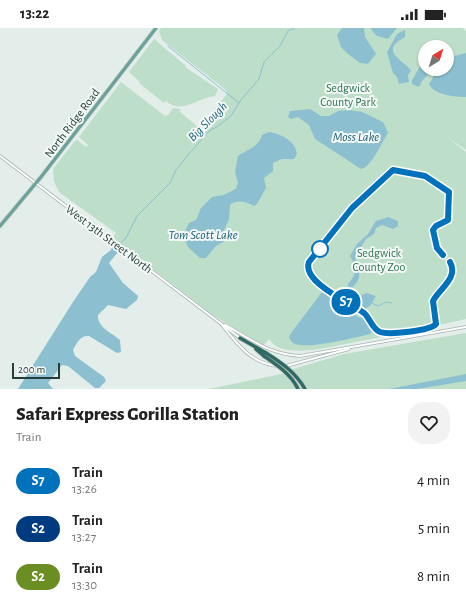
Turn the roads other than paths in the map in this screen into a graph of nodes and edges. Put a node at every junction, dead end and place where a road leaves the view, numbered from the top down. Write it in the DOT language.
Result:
graph roads {
  1 [pos="156,28"];
  2 [pos="0,156"];
  3 [pos="36,184"];
  4 [pos="0,226"];
  5 [pos="218,321"];
  6 [pos="466,327"];
  7 [pos="240,338"];
  8 [pos="354,348"];
  9 [pos="265,354"];
  10 [pos="298,389"];
  11 [pos="305,389"];
  1 -- 3 [label="main road, North Ridge Road"];
  2 -- 3 [label="street, West 13th Street North"];
  3 -- 4 [label="main road, North Ridge Road"];
  3 -- 5 [label="street, West 13th Street North"];
  5 -- 7 [label="street, West 13th Street North"];
  5 -- 8 [label="street, West 13th Street North"];
  5 -- 8 [label="street, West 13th Street North"];
  6 -- 8 [label="street"];
  7 -- 9 [label="highway"];
  9 -- 10 [label="highway, bridge"];
  9 -- 11 [label="highway, bridge"];
}
